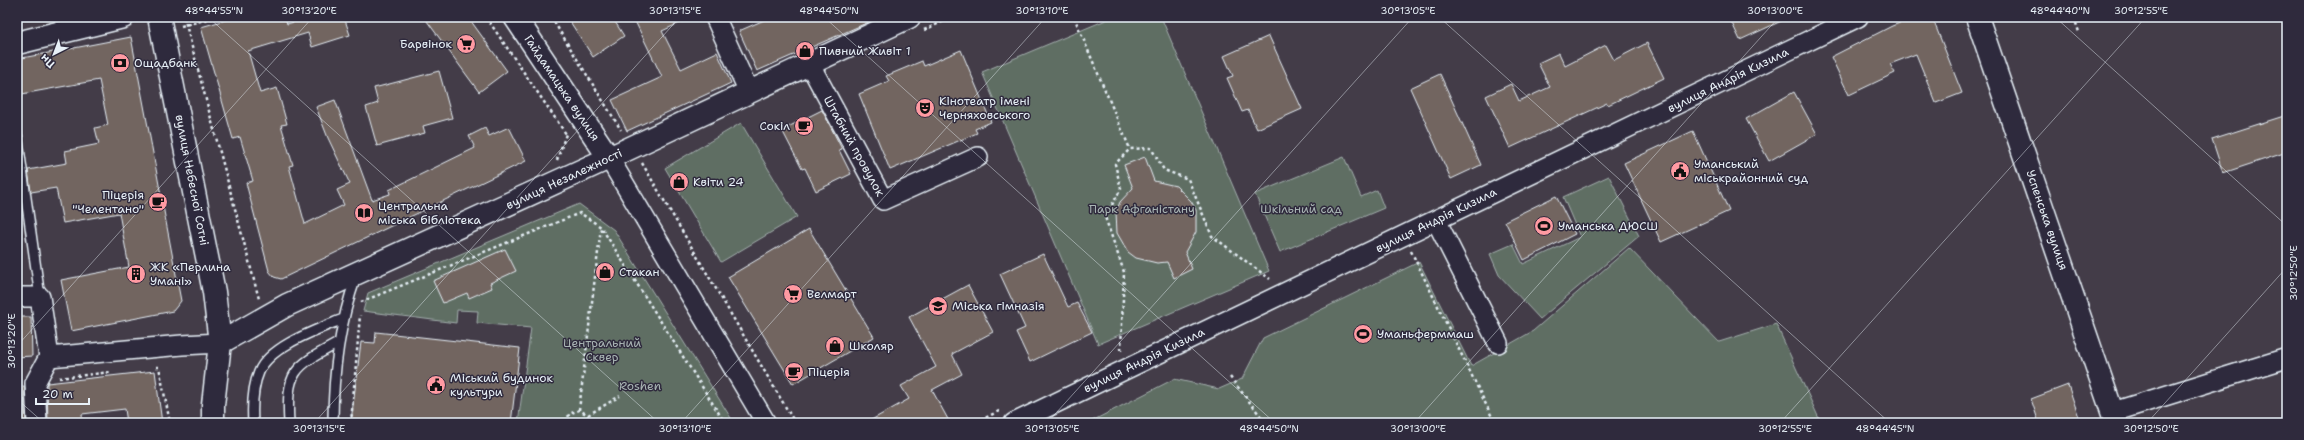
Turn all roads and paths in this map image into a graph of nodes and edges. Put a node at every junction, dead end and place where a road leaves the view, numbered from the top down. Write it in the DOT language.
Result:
graph roads {
  1 [pos="123,17"];
  2 [pos="160,17"];
  3 [pos="184,17"];
  4 [pos="515,17"];
  5 [pos="550,17"];
  6 [pos="715,17"];
  7 [pos="909,17"];
  8 [pos="1074,17"];
  9 [pos="1858,17"];
  10 [pos="1977,17"];
  11 [pos="2074,17"];
  12 [pos="2079,32"];
  13 [pos="17,43"];
  14 [pos="809,63"];
  15 [pos="749,92"];
  16 [pos="623,132"];
  17 [pos="17,134"];
  18 [pos="1130,149"];
  19 [pos="978,157"];
  20 [pos="609,158"];
  21 [pos="642,163"];
  22 [pos="1436,220"];
  23 [pos="601,227"];
  24 [pos="1419,268"];
  25 [pos="357,273"];
  26 [pos="1276,276"];
  27 [pos="17,297"];
  28 [pos="40,297"];
  29 [pos="259,299"];
  30 [pos="343,319"];
  31 [pos="338,343"];
  32 [pos="1498,343"];
  33 [pos="220,344"];
  34 [pos="1122,350"];
  35 [pos="49,357"];
  36 [pos="2287,358"];
  37 [pos="151,368"];
  38 [pos="114,371"];
  39 [pos="1230,377"];
  40 [pos="36,380"];
  41 [pos="620,396"];
  42 [pos="579,410"];
  43 [pos="588,415"];
  44 [pos="2115,418"];
  45 [pos="37,423"];
  46 [pos="170,423"];
  47 [pos="213,423"];
  48 [pos="253,423"];
  49 [pos="289,423"];
  50 [pos="333,423"];
  51 [pos="352,423"];
  52 [pos="567,423"];
  53 [pos="589,423"];
  54 [pos="725,423"];
  55 [pos="766,423"];
  56 [pos="795,423"];
  57 [pos="1014,423"];
  58 [pos="1266,423"];
  59 [pos="1495,423"];
  1 -- 13 [label="main road"];
  2 -- 33 [label="main road, вулиця Небесної Сотні"];
  3 -- 29 [label="path"];
  4 -- 20 [label="main road, Гайдамацька вулиця"];
  5 -- 16 [label="path"];
  6 -- 15 [label="street"];
  7 -- 14 [label="main road, вулиця Незалежності"];
  8 -- 18 [label="path"];
  9 -- 22 [label="street, вулиця Андрія Кизила"];
  10 -- 44 [label="main road, Успенська вулиця"];
  11 -- 12 [label="path"];
  14 -- 15 [label="main road, вулиця Незалежності"];
  14 -- 19 [label="street, Штабний провулок"];
  15 -- 20 [label="main road, вулиця Незалежності"];
  17 -- 28 [label="lane"];
  18 -- 26 [label="path"];
  18 -- 34 [label="path"];
  20 -- 25 [label="main road, вулиця Незалежності"];
  20 -- 55 [label="street"];
  21 -- 56 [label="path"];
  22 -- 32 [label="street"];
  22 -- 57 [label="street, вулиця Андрія Кизила"];
  23 -- 42 [label="path"];
  23 -- 51 [label="path"];
  23 -- 54 [label="path"];
  24 -- 59 [label="path"];
  25 -- 30 [label="lane"];
  25 -- 33 [label="main road, вулиця Незалежності"];
  27 -- 28 [label="street"];
  28 -- 35 [label="street"];
  30 -- 31 [label="lane"];
  30 -- 48 [label="lane"];
  31 -- 49 [label="lane"];
  31 -- 50 [label="lane"];
  33 -- 35 [label="street"];
  33 -- 47 [label="main road, вулиця Небесної Сотні"];
  35 -- 40 [label="street"];
  36 -- 44 [label="street"];
  37 -- 46 [label="path"];
  38 -- 40 [label="path"];
  39 -- 58 [label="path"];
  40 -- 45 [label="street"];
  41 -- 43 [label="path"];
  42 -- 43 [label="path"];
  42 -- 52 [label="path"];
  43 -- 53 [label="path"];
}
